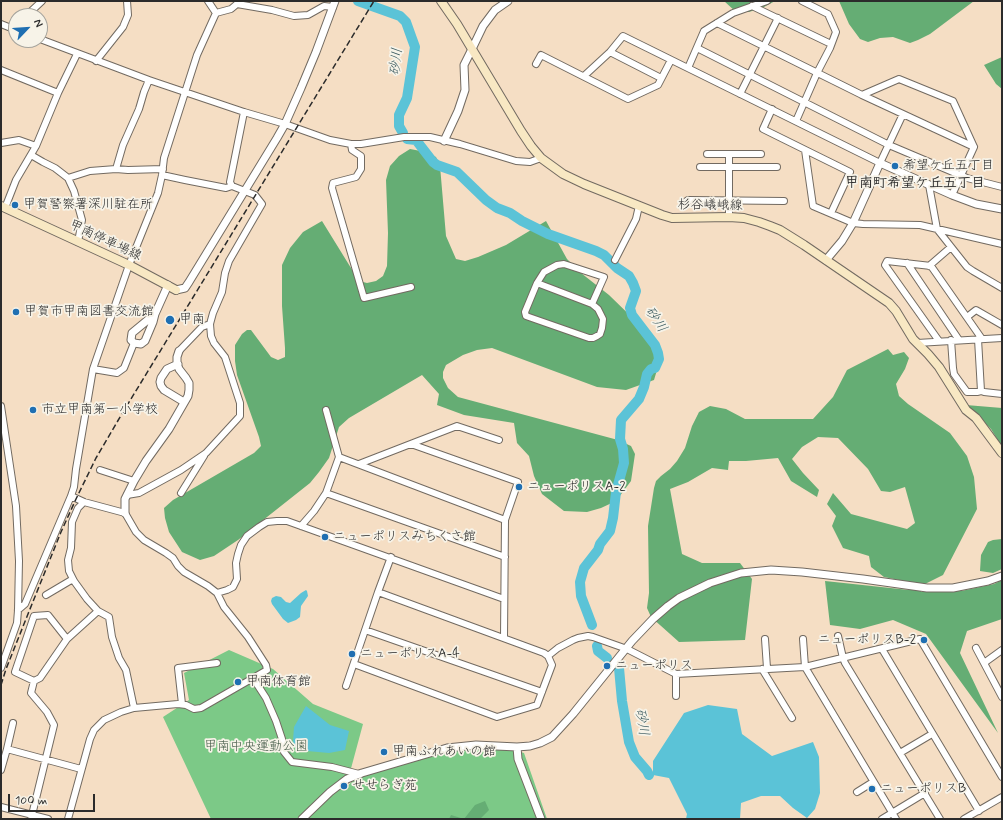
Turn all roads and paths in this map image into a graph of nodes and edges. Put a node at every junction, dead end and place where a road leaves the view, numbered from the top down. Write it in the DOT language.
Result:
graph roads {
  1 [pos="127,1"];
  2 [pos="208,1"];
  3 [pos="441,1"];
  4 [pos="508,1"];
  5 [pos="767,1"];
  6 [pos="802,1"];
  7 [pos="237,3"];
  8 [pos="334,4"];
  9 [pos="752,6"];
  10 [pos="216,13"];
  11 [pos="778,18"];
  12 [pos="716,23"];
  13 [pos="48,42"];
  14 [pos="831,44"];
  15 [pos="764,46"];
  16 [pos="697,48"];
  17 [pos="472,49"];
  18 [pos="610,52"];
  19 [pos="77,54"];
  20 [pos="671,60"];
  21 [pos="96,61"];
  22 [pos="536,64"];
  23 [pos="688,68"];
  24 [pos="1,70"];
  25 [pos="817,73"];
  26 [pos="750,75"];
  27 [pos="584,76"];
  28 [pos="661,78"];
  29 [pos="150,80"];
  30 [pos="185,92"];
  31 [pos="58,93"];
  32 [pos="740,94"];
  33 [pos="862,95"];
  34 [pos="805,102"];
  35 [pos="772,109"];
  36 [pos="244,112"];
  37 [pos="903,114"];
  38 [pos="796,121"];
  39 [pos="285,124"];
  40 [pos="444,141"];
  41 [pos="1,143"];
  42 [pos="351,144"];
  43 [pos="889,145"];
  44 [pos="36,146"];
  45 [pos="974,147"];
  46 [pos="806,150"];
  47 [pos="32,154"];
  48 [pos="707,154"];
  49 [pos="729,154"];
  50 [pos="761,154"];
  51 [pos="541,158"];
  52 [pos="880,163"];
  53 [pos="700,167"];
  54 [pos="730,167"];
  55 [pos="777,167"];
  56 [pos="116,169"];
  57 [pos="162,172"];
  58 [pos="960,176"];
  59 [pos="68,178"];
  60 [pos="929,185"];
  61 [pos="232,186"];
  62 [pos="1002,187"];
  63 [pos="244,191"];
  64 [pos="952,195"];
  65 [pos="729,201"];
  66 [pos="784,201"];
  67 [pos="684,203"];
  68 [pos="639,206"];
  69 [pos="3,207"];
  70 [pos="1002,210"];
  71 [pos="831,213"];
  72 [pos="729,217"];
  73 [pos="853,223"];
  74 [pos="937,229"];
  75 [pos="78,242"];
  76 [pos="1002,244"];
  77 [pos="951,247"];
  78 [pos="615,260"];
  79 [pos="826,260"];
  80 [pos="906,264"];
  81 [pos="128,265"];
  82 [pos="929,266"];
  83 [pos="537,283"];
  84 [pos="168,285"];
  85 [pos="411,287"];
  86 [pos="1002,288"];
  87 [pos="176,290"];
  88 [pos="592,304"];
  89 [pos="155,314"];
  90 [pos="967,317"];
  91 [pos="142,324"];
  92 [pos="210,324"];
  93 [pos="1002,325"];
  94 [pos="149,330"];
  95 [pos="1002,338"];
  96 [pos="980,339"];
  97 [pos="951,340"];
  98 [pos="959,340"];
  99 [pos="939,341"];
  100 [pos="134,343"];
  101 [pos="917,343"];
  102 [pos="179,351"];
  103 [pos="178,364"];
  104 [pos="93,369"];
  105 [pos="981,391"];
  106 [pos="1002,394"];
  107 [pos="184,402"];
  108 [pos="1,406"];
  109 [pos="326,410"];
  110 [pos="499,440"];
  111 [pos="411,444"];
  112 [pos="206,453"];
  113 [pos="1002,453"];
  114 [pos="339,457"];
  115 [pos="359,464"];
  116 [pos="100,470"];
  117 [pos="134,481"];
  118 [pos="181,493"];
  119 [pos="326,493"];
  120 [pos="127,495"];
  121 [pos="71,496"];
  122 [pos="84,502"];
  123 [pos="125,513"];
  124 [pos="505,520"];
  125 [pos="302,526"];
  126 [pos="391,557"];
  127 [pos="505,557"];
  128 [pos="1002,576"];
  129 [pos="73,579"];
  130 [pos="378,592"];
  131 [pos="217,593"];
  132 [pos="46,596"];
  133 [pos="504,599"];
  134 [pos="18,610"];
  135 [pos="98,611"];
  136 [pos="365,630"];
  137 [pos="838,636"];
  138 [pos="504,638"];
  139 [pos="67,639"];
  140 [pos="765,639"];
  141 [pos="803,639"];
  142 [pos="976,648"];
  143 [pos="627,649"];
  144 [pos="882,649"];
  145 [pos="1002,650"];
  146 [pos="548,656"];
  147 [pos="843,658"];
  148 [pos="217,663"];
  149 [pos="984,663"];
  150 [pos="354,664"];
  151 [pos="805,667"];
  152 [pos="1,668"];
  153 [pos="765,669"];
  154 [pos="676,674"];
  155 [pos="254,678"];
  156 [pos="34,681"];
  157 [pos="346,686"];
  158 [pos="542,692"];
  159 [pos="1002,695"];
  160 [pos="676,696"];
  161 [pos="182,704"];
  162 [pos="134,708"];
  163 [pos="792,718"];
  164 [pos="14,722"];
  165 [pos="932,734"];
  166 [pos="517,747"];
  167 [pos="7,749"];
  168 [pos="900,753"];
  169 [pos="45,760"];
  170 [pos="81,769"];
  171 [pos="1,770"];
  172 [pos="359,774"];
  173 [pos="1002,777"];
  174 [pos="873,782"];
  175 [pos="857,792"];
  176 [pos="925,793"];
  177 [pos="1002,797"];
  178 [pos="1,807"];
  179 [pos="979,811"];
  180 [pos="892,813"];
  181 [pos="31,817"];
  182 [pos="48,819"];
  183 [pos="68,819"];
  184 [pos="302,819"];
  185 [pos="540,819"];
  186 [pos="882,819"];
  187 [pos="896,819"];
  188 [pos="940,819"];
  189 [pos="964,819"];
  1 -- 21 [label="street"];
  2 -- 10 [label="street"];
  3 -- 17 [label="main road, 杉谷嶬峨線"];
  4 -- 17 [label="street"];
  5 -- 9 [label="street"];
  6 -- 14 [label="street"];
  7 -- 8 [label="street"];
  7 -- 10 [label="street"];
  8 -- 39 [label="street"];
  9 -- 11 [label="street"];
  9 -- 12 [label="street"];
  10 -- 30 [label="street"];
  11 -- 14 [label="street"];
  11 -- 15 [label="street"];
  12 -- 15 [label="street"];
  12 -- 16 [label="street"];
  13 -- 19 [label="street"];
  14 -- 25 [label="street"];
  15 -- 25 [label="street"];
  15 -- 26 [label="street"];
  16 -- 23 [label="street"];
  16 -- 26 [label="street"];
  17 -- 40 [label="street"];
  17 -- 51 [label="main road, 杉谷嶬峨線"];
  18 -- 20 [label="street"];
  18 -- 27 [label="street"];
  18 -- 28 [label="street"];
  19 -- 21 [label="street"];
  19 -- 31 [label="street"];
  20 -- 23 [label="street"];
  20 -- 28 [label="street"];
  21 -- 29 [label="street"];
  22 -- 27 [label="street"];
  23 -- 32 [label="street"];
  24 -- 31 [label="street"];
  25 -- 33 [label="street"];
  25 -- 34 [label="street"];
  26 -- 32 [label="street"];
  26 -- 34 [label="street"];
  27 -- 28 [label="street"];
  29 -- 30 [label="street"];
  29 -- 56 [label="street"];
  30 -- 36 [label="street"];
  30 -- 57 [label="street"];
  31 -- 44 [label="street"];
  32 -- 35 [label="street"];
  33 -- 37 [label="street"];
  33 -- 45 [label="street"];
  34 -- 38 [label="street"];
  34 -- 43 [label="street"];
  35 -- 38 [label="street"];
  35 -- 46 [label="street"];
  36 -- 39 [label="street"];
  36 -- 61 [label="street"];
  37 -- 43 [label="street"];
  37 -- 45 [label="street"];
  38 -- 52 [label="street"];
  39 -- 42 [label="street"];
  39 -- 63 [label="street"];
  40 -- 42 [label="street"];
  40 -- 51 [label="street"];
  41 -- 44 [label="street"];
  42 -- 85 [label="street"];
  43 -- 52 [label="street"];
  43 -- 58 [label="street"];
  44 -- 47 [label="street"];
  45 -- 58 [label="street"];
  46 -- 71 [label="street"];
  46 -- 71 [label="street"];
  47 -- 59 [label="street"];
  47 -- 69 [label="street"];
  48 -- 49 [label="street"];
  49 -- 50 [label="street"];
  49 -- 54 [label="street"];
  51 -- 68 [label="main road, 杉谷嶬峨線"];
  52 -- 60 [label="street"];
  52 -- 73 [label="street"];
  53 -- 54 [label="street"];
  54 -- 55 [label="street"];
  54 -- 65 [label="street"];
  56 -- 57 [label="street"];
  56 -- 59 [label="street"];
  57 -- 61 [label="street"];
  57 -- 81 [label="street"];
  58 -- 62 [label="street"];
  58 -- 64 [label="street"];
  59 -- 75 [label="street"];
  60 -- 64 [label="street"];
  60 -- 74 [label="street"];
  61 -- 63 [label="street"];
  63 -- 87 [label="street"];
  63 -- 92 [label="street"];
  64 -- 70 [label="street"];
  65 -- 66 [label="street"];
  65 -- 67 [label="street"];
  65 -- 72 [label="street"];
  68 -- 72 [label="main road, 杉谷嶬峨線"];
  68 -- 78 [label="street"];
  69 -- 75 [label="main road, 甲南停車場線"];
  71 -- 73 [label="street"];
  72 -- 79 [label="main road, 杉谷嶬峨線"];
  73 -- 74 [label="street"];
  73 -- 79 [label="street"];
  74 -- 76 [label="street"];
  74 -- 77 [label="street"];
  75 -- 81 [label="main road, 甲南停車場線"];
  77 -- 82 [label="street"];
  77 -- 86 [label="street"];
  79 -- 101 [label="main road, 杉谷嶬峨線"];
  80 -- 82 [label="street"];
  80 -- 98 [label="street"];
  80 -- 99 [label="street"];
  81 -- 84 [label="main road, 甲南停車場線"];
  81 -- 104 [label="street"];
  82 -- 90 [label="street"];
  83 -- 88 [label="street"];
  83 -- 88 [label="street"];
  83 -- 88 [label="street"];
  84 -- 87 [label="main road, 甲南停車場線"];
  84 -- 89 [label="street"];
  89 -- 91 [label="street"];
  89 -- 94 [label="street"];
  90 -- 93 [label="street"];
  90 -- 96 [label="street"];
  91 -- 94 [label="street"];
  91 -- 100 [label="street"];
  92 -- 102 [label="street"];
  92 -- 112 [label="street"];
  94 -- 100 [label="street"];
  95 -- 96 [label="street"];
  96 -- 98 [label="street"];
  96 -- 105 [label="street"];
  97 -- 98 [label="street"];
  97 -- 99 [label="street"];
  97 -- 105 [label="street"];
  99 -- 101 [label="street"];
  100 -- 104 [label="street"];
  101 -- 113 [label="main road, 杉谷嶬峨線"];
  102 -- 103 [label="street"];
  103 -- 107 [label="street"];
  103 -- 107 [label="street"];
  104 -- 121 [label="street"];
  105 -- 106 [label="street"];
  107 -- 117 [label="street"];
  108 -- 134 [label="street"];
  109 -- 114 [label="street"];
  110 -- 111 [label="street"];
  111 -- 115 [label="street"];
  111 -- 124 [label="street"];
  112 -- 118 [label="street"];
  112 -- 120 [label="street"];
  114 -- 115 [label="street"];
  114 -- 119 [label="street"];
  115 -- 124 [label="street"];
  116 -- 117 [label="street"];
  117 -- 120 [label="street"];
  119 -- 125 [label="street"];
  119 -- 127 [label="street"];
  120 -- 123 [label="street"];
  121 -- 122 [label="street"];
  121 -- 134 [label="street"];
  122 -- 123 [label="street"];
  122 -- 129 [label="street"];
  123 -- 131 [label="street"];
  124 -- 127 [label="street"];
  125 -- 126 [label="street"];
  125 -- 131 [label="street"];
  126 -- 130 [label="street"];
  126 -- 133 [label="street"];
  127 -- 133 [label="street"];
  128 -- 143 [label="street"];
  129 -- 132 [label="street"];
  129 -- 135 [label="street"];
  130 -- 136 [label="street"];
  130 -- 138 [label="street"];
  131 -- 155 [label="street"];
  133 -- 138 [label="street"];
  134 -- 152 [label="street"];
  135 -- 139 [label="street"];
  135 -- 162 [label="street"];
  136 -- 150 [label="street"];
  136 -- 158 [label="street"];
  137 -- 147 [label="street"];
  138 -- 146 [label="street"];
  139 -- 156 [label="street"];
  139 -- 156 [label="street"];
  140 -- 153 [label="street"];
  141 -- 151 [label="street"];
  142 -- 149 [label="street"];
  143 -- 146 [label="street"];
  143 -- 154 [label="street"];
  143 -- 166 [label="street"];
  144 -- 147 [label="street"];
  144 -- 165 [label="street"];
  144 -- 173 [label="street"];
  145 -- 149 [label="street"];
  146 -- 158 [label="street"];
  147 -- 151 [label="street"];
  147 -- 168 [label="street"];
  148 -- 161 [label="street"];
  149 -- 159 [label="street"];
  150 -- 157 [label="street"];
  150 -- 158 [label="street"];
  151 -- 153 [label="street"];
  151 -- 174 [label="street"];
  153 -- 154 [label="street"];
  153 -- 163 [label="street"];
  154 -- 160 [label="street"];
  155 -- 161 [label="street"];
  155 -- 172 [label="street"];
  156 -- 169 [label="street"];
  161 -- 162 [label="street"];
  162 -- 170 [label="street"];
  164 -- 167 [label="street"];
  165 -- 168 [label="street"];
  165 -- 179 [label="street"];
  166 -- 172 [label="street"];
  166 -- 185 [label="street"];
  167 -- 169 [label="street"];
  167 -- 171 [label="street"];
  168 -- 176 [label="street"];
  169 -- 170 [label="street"];
  169 -- 181 [label="street"];
  170 -- 183 [label="street"];
  172 -- 184 [label="street"];
  174 -- 175 [label="street"];
  174 -- 180 [label="street"];
  176 -- 180 [label="street"];
  176 -- 188 [label="street"];
  177 -- 179 [label="street"];
  178 -- 181 [label="street"];
  179 -- 189 [label="street"];
  180 -- 186 [label="street"];
  180 -- 187 [label="street"];
  181 -- 182 [label="street"];
}
